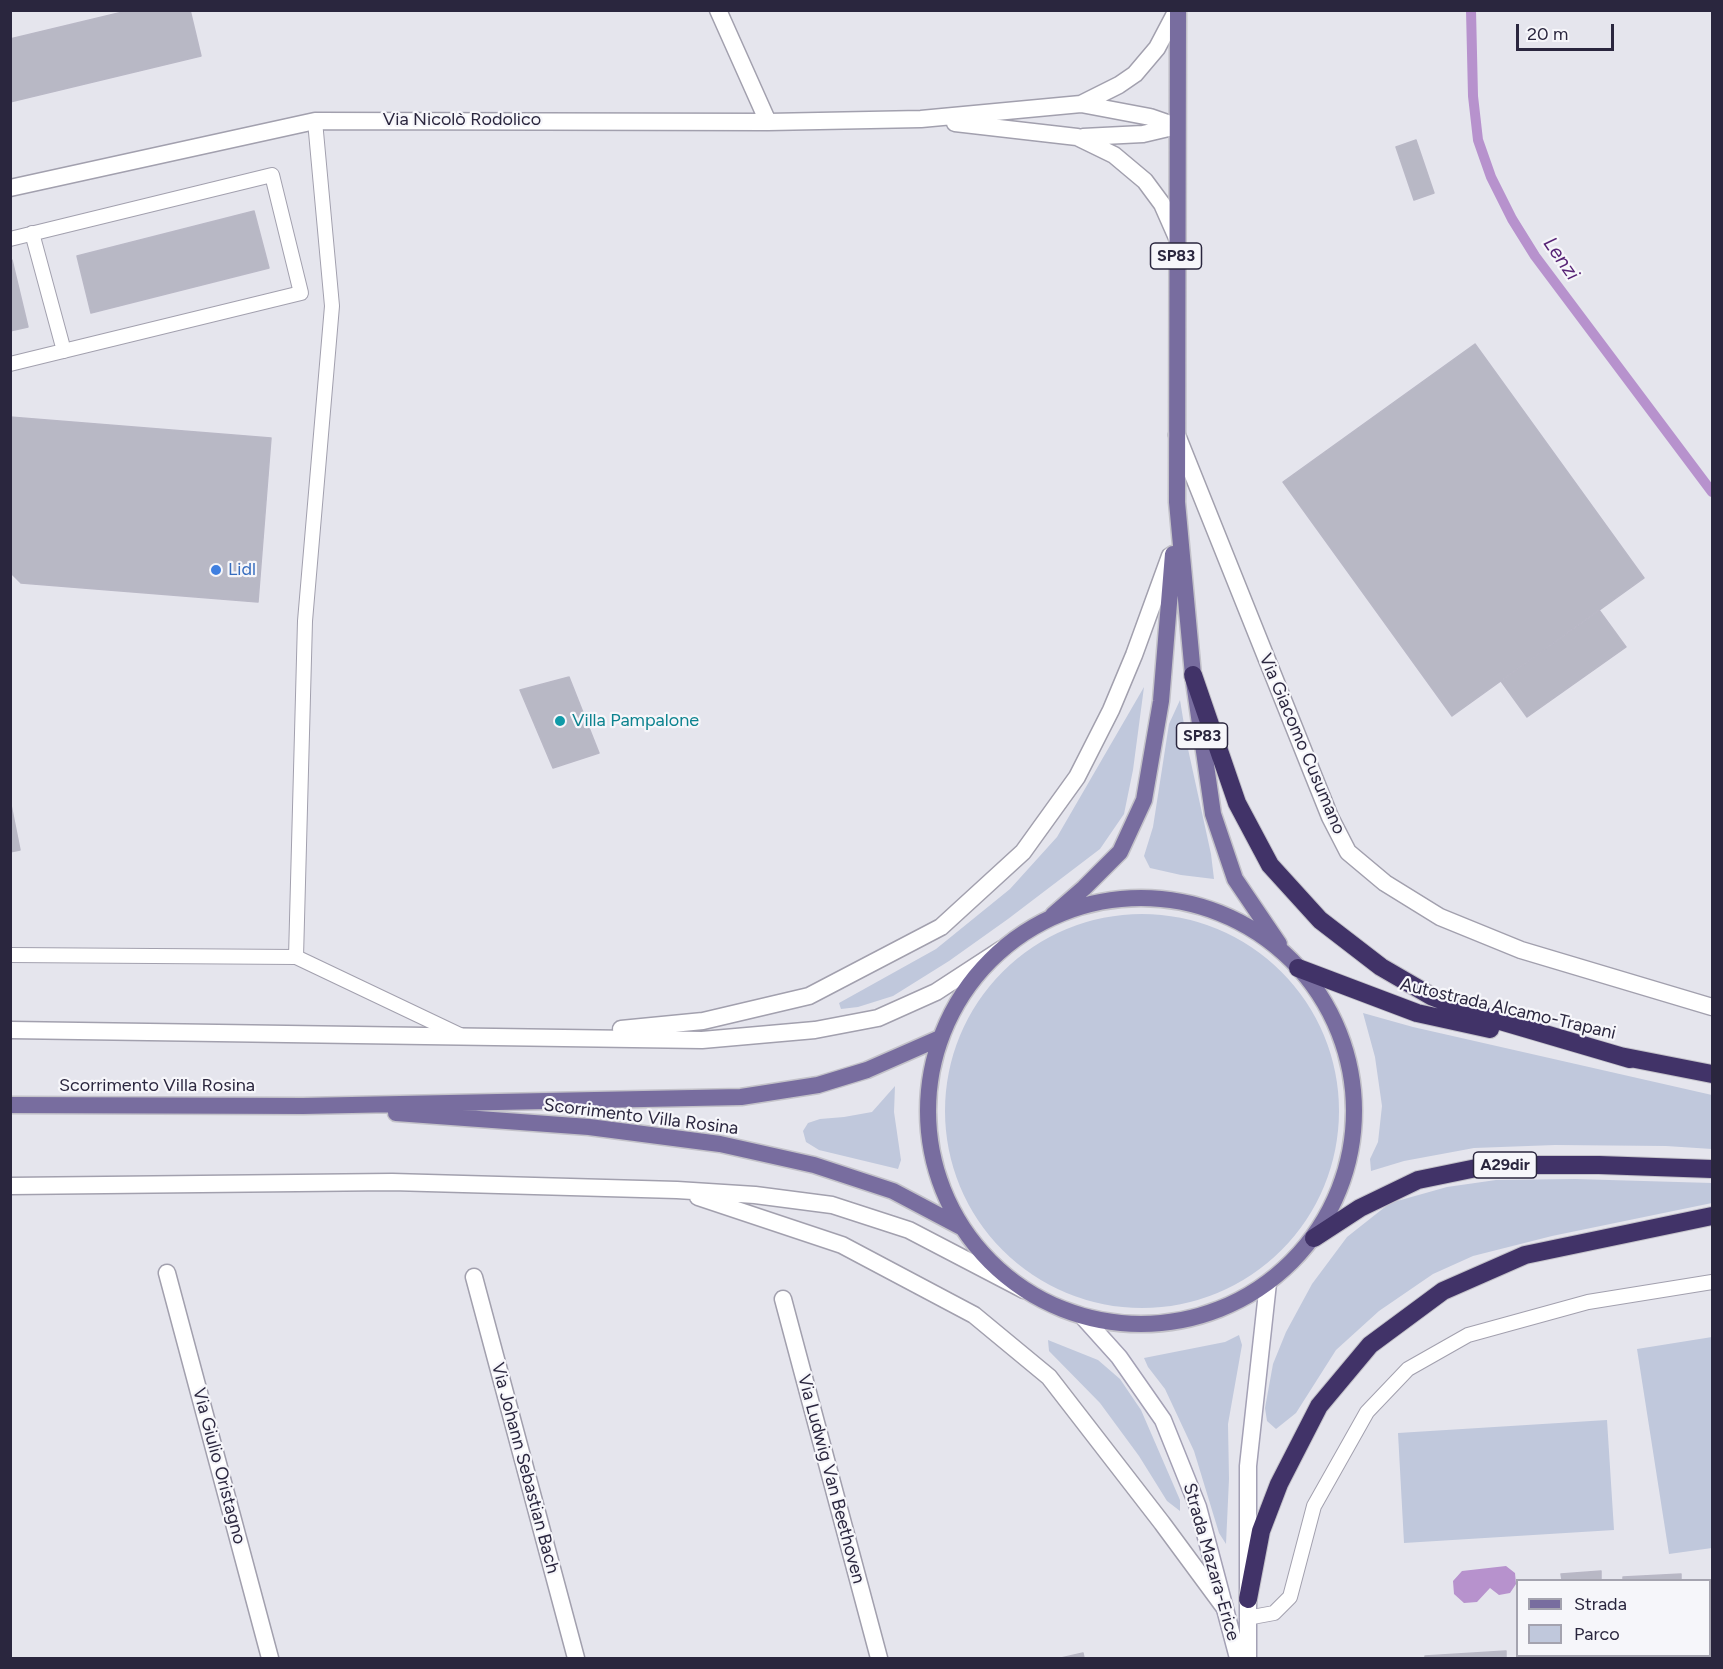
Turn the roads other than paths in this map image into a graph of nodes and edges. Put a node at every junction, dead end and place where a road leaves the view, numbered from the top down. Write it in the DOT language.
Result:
graph roads {
  1 [pos="718,10"];
  2 [pos="1177,10"];
  3 [pos="1081,104"];
  4 [pos="921,119"];
  5 [pos="315,121"];
  6 [pos="768,122"];
  7 [pos="1177,126"];
  8 [pos="1077,137"];
  9 [pos="10,188"];
  10 [pos="32,233"];
  11 [pos="1177,238"];
  12 [pos="10,239"];
  13 [pos="64,351"];
  14 [pos="10,364"];
  15 [pos="1176,431"];
  16 [pos="1177,502"];
  17 [pos="1173,546"];
  18 [pos="1193,675"];
  19 [pos="1047,920"];
  20 [pos="1002,949"];
  21 [pos="1285,952"];
  22 [pos="10,955"];
  23 [pos="296,957"];
  24 [pos="1298,968"];
  25 [pos="1713,1007"];
  26 [pos="10,1030"];
  27 [pos="460,1035"];
  28 [pos="539,1037"];
  29 [pos="940,1038"];
  30 [pos="1630,1059"];
  31 [pos="1713,1074"];
  32 [pos="10,1105"];
  33 [pos="303,1106"];
  34 [pos="1713,1168"];
  35 [pos="10,1186"];
  36 [pos="677,1190"];
  37 [pos="1713,1216"];
  38 [pos="961,1227"];
  39 [pos="1314,1238"];
  40 [pos="167,1273"];
  41 [pos="474,1277"];
  42 [pos="1713,1282"];
  43 [pos="1268,1283"];
  44 [pos="1024,1290"];
  45 [pos="783,1299"];
  46 [pos="1083,1317"];
  47 [pos="1248,1599"];
  48 [pos="1226,1610"];
  49 [pos="1247,1618"];
  50 [pos="270,1659"];
  51 [pos="576,1659"];
  52 [pos="879,1659"];
  53 [pos="1238,1659"];
  54 [pos="1248,1659"];
  1 -- 6 [label="street"];
  2 -- 3 [label="street, Via Nicolò Rodolico"];
  2 -- 7 [label="main road, SP83"];
  3 -- 4 [label="street, Via Nicolò Rodolico"];
  3 -- 7 [label="street, Via Nicolò Rodolico"];
  4 -- 6 [label="street, Via Nicolò Rodolico"];
  4 -- 8 [label="street, Via Nicolò Rodolico"];
  5 -- 6 [label="street, Via Nicolò Rodolico"];
  5 -- 9 [label="street, Via Nicolò Rodolico"];
  5 -- 23 [label="lane"];
  7 -- 8 [label="street, Via Nicolò Rodolico"];
  7 -- 11 [label="main road, SP83"];
  8 -- 11 [label="street, Via Nicolò Rodolico"];
  10 -- 12 [label="lane"];
  10 -- 13 [label="lane"];
  10 -- 13 [label="lane"];
  11 -- 15 [label="main road, SP83"];
  13 -- 14 [label="lane"];
  15 -- 16 [label="main road, SP83"];
  15 -- 25 [label="street, Via Giacomo Cusumano"];
  16 -- 17 [label="main road, SP83"];
  16 -- 18 [label="main road, SP83"];
  17 -- 19 [label="main road, SP83"];
  17 -- 28 [label="street"];
  18 -- 21 [label="main road, SP83"];
  18 -- 30 [label="highway"];
  19 -- 20 [label="main road"];
  19 -- 21 [label="main road"];
  20 -- 28 [label="street"];
  20 -- 29 [label="main road"];
  21 -- 24 [label="main road"];
  22 -- 23 [label="lane"];
  23 -- 27 [label="lane"];
  24 -- 30 [label="highway, Autostrada Alcamo-Trapani"];
  24 -- 39 [label="main road"];
  26 -- 27 [label="street"];
  27 -- 28 [label="street"];
  29 -- 33 [label="main road, Scorrimento Villa Rosina"];
  29 -- 38 [label="main road"];
  30 -- 31 [label="highway, Autostrada Alcamo-Trapani"];
  32 -- 33 [label="main road, Scorrimento Villa Rosina"];
  33 -- 38 [label="main road, Scorrimento Villa Rosina"];
  34 -- 39 [label="highway, A29dir"];
  35 -- 36 [label="street"];
  36 -- 44 [label="street"];
  36 -- 48 [label="street"];
  37 -- 47 [label="highway"];
  38 -- 44 [label="main road"];
  39 -- 43 [label="main road"];
  40 -- 50 [label="street, Via Giulio Oristagno"];
  41 -- 51 [label="street, Via Johann Sebastian Bach"];
  42 -- 49 [label="lane"];
  43 -- 46 [label="main road"];
  43 -- 47 [label="street, Strada Mazara-Erice"];
  44 -- 46 [label="main road"];
  45 -- 52 [label="street, Via Ludwig Van Beethoven"];
  46 -- 48 [label="street, Strada Mazara-Erice"];
  47 -- 49 [label="street, Strada Mazara-Erice"];
  48 -- 53 [label="street, Strada Mazara-Erice"];
  49 -- 54 [label="street, Strada Mazara-Erice"];
}
